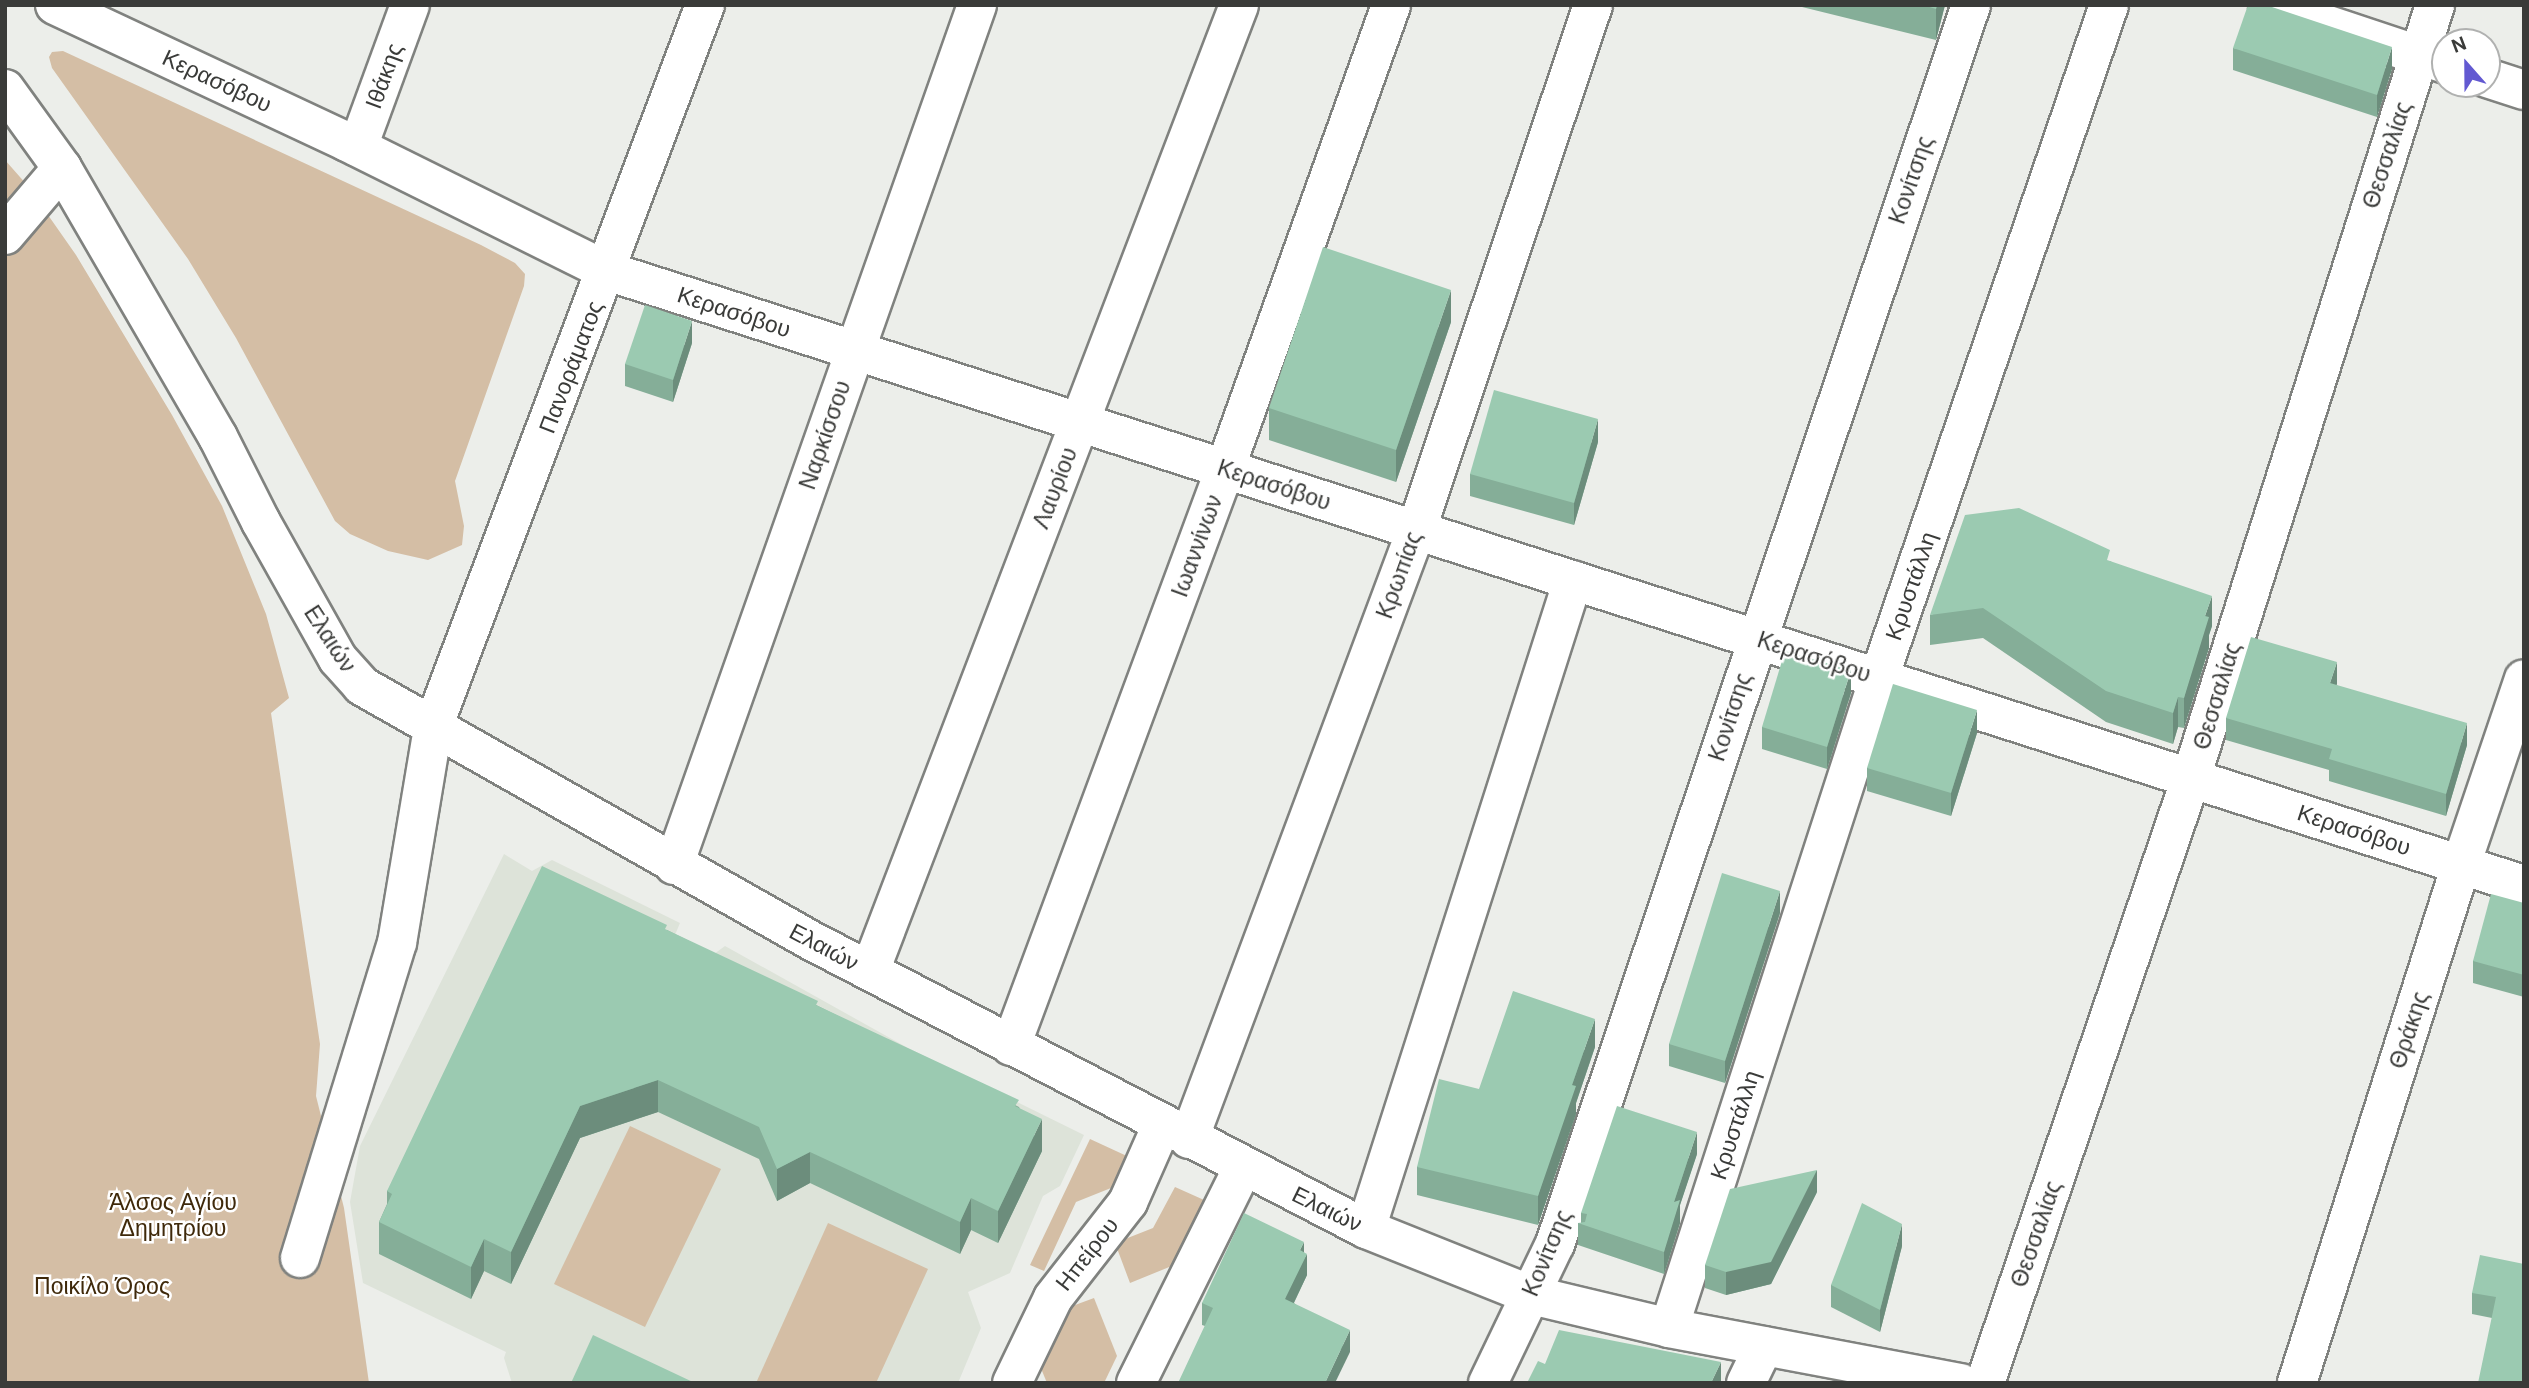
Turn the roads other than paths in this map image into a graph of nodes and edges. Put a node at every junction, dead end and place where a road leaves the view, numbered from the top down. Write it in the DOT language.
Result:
graph roads {
  1 [pos="410,5"];
  2 [pos="705,5"];
  3 [pos="977,5"];
  4 [pos="1239,5"];
  5 [pos="1391,5"];
  6 [pos="1593,5"];
  7 [pos="1971,5"];
  8 [pos="2109,5"];
  9 [pos="2268,5"];
  10 [pos="2435,5"];
  11 [pos="71,9"];
  12 [pos="2434,28"];
  13 [pos="2431,60"];
  14 [pos="2431,63"];
  15 [pos="2501,83"];
  16 [pos="5,89"];
  17 [pos="2524,90"];
  18 [pos="358,147"];
  19 [pos="62,168"];
  20 [pos="5,235"];
  21 [pos="607,271"];
  22 [pos="855,351"];
  23 [pos="1080,423"];
  24 [pos="1225,469"];
  25 [pos="1416,531"];
  26 [pos="1573,580"];
  27 [pos="1756,639"];
  28 [pos="1879,678"];
  29 [pos="2524,678"];
  30 [pos="433,727"];
  31 [pos="2191,778"];
  32 [pos="674,865"];
  33 [pos="2461,865"];
  34 [pos="2524,885"];
  35 [pos="870,971"];
  36 [pos="1011,1046"];
  37 [pos="1175,1132"];
  38 [pos="1243,1167"];
  39 [pos="1366,1228"];
  40 [pos="300,1258"];
  41 [pos="1531,1295"];
  42 [pos="1669,1328"];
  43 [pos="1764,1346"];
  44 [pos="1950,1382"];
  45 [pos="1012,1383"];
  46 [pos="1136,1383"];
  47 [pos="1488,1383"];
  48 [pos="1746,1383"];
  49 [pos="1985,1383"];
  50 [pos="2297,1383"];
  1 -- 18 [label="street, Ιθάκης"];
  2 -- 21 [label="street, Πανοράματος"];
  3 -- 22 [label="street, Ναρκίσσου"];
  4 -- 23 [label="street, Λαυρίου"];
  5 -- 24 [label="street, Ιωαννίνων"];
  6 -- 25 [label="street, Κρωπίας"];
  7 -- 27 [label="street, Κονίτσης"];
  8 -- 28 [label="street, Κρυστάλλη"];
  9 -- 13 [label="street"];
  10 -- 12 [label="street, Θεσσαλίας"];
  11 -- 18 [label="street, Κερασόβου"];
  14 -- 31 [label="street, Θεσσαλίας"];
  15 -- 17 [label="street"];
  16 -- 19 [label="street, Ελαιών"];
  18 -- 21 [label="street, Κερασόβου"];
  19 -- 20 [label="street"];
  19 -- 30 [label="street, Ελαιών"];
  21 -- 22 [label="street, Κερασόβου"];
  21 -- 30 [label="street, Πανοράματος"];
  22 -- 23 [label="street, Κερασόβου"];
  22 -- 32 [label="street, Ναρκίσσου"];
  23 -- 24 [label="street, Κερασόβου"];
  23 -- 35 [label="street, Λαυρίου"];
  24 -- 25 [label="street, Κερασόβου"];
  24 -- 36 [label="street, Ιωαννίνων"];
  25 -- 26 [label="street, Κερασόβου"];
  25 -- 37 [label="street, Κρωπίας"];
  26 -- 27 [label="street, Κερασόβου"];
  26 -- 39 [label="street"];
  27 -- 28 [label="street, Κερασόβου"];
  27 -- 41 [label="street, Κονίτσης"];
  28 -- 31 [label="street, Κερασόβου"];
  28 -- 42 [label="street, Κρυστάλλη"];
  29 -- 33 [label="street, Θράκης"];
  30 -- 32 [label="street, Ελαιών"];
  30 -- 40 [label="street, Πανοράματος"];
  31 -- 33 [label="street, Κερασόβου"];
  31 -- 49 [label="street, Θεσσαλίας"];
  32 -- 35 [label="street, Ελαιών"];
  33 -- 34 [label="street, Κερασόβου"];
  33 -- 50 [label="street, Θράκης"];
  35 -- 36 [label="street, Ελαιών"];
  36 -- 37 [label="street, Ελαιών"];
  37 -- 38 [label="street, Ελαιών"];
  37 -- 45 [label="street, Ηπείρου"];
  38 -- 39 [label="street, Ελαιών"];
  38 -- 46 [label="street"];
  39 -- 41 [label="street, Ελαιών"];
  41 -- 42 [label="street, Ελαιών"];
  41 -- 47 [label="street, Κονίτσης"];
  42 -- 43 [label="street, Ελαιών"];
  43 -- 44 [label="street, Ελαιών"];
  43 -- 48 [label="street"];
}
